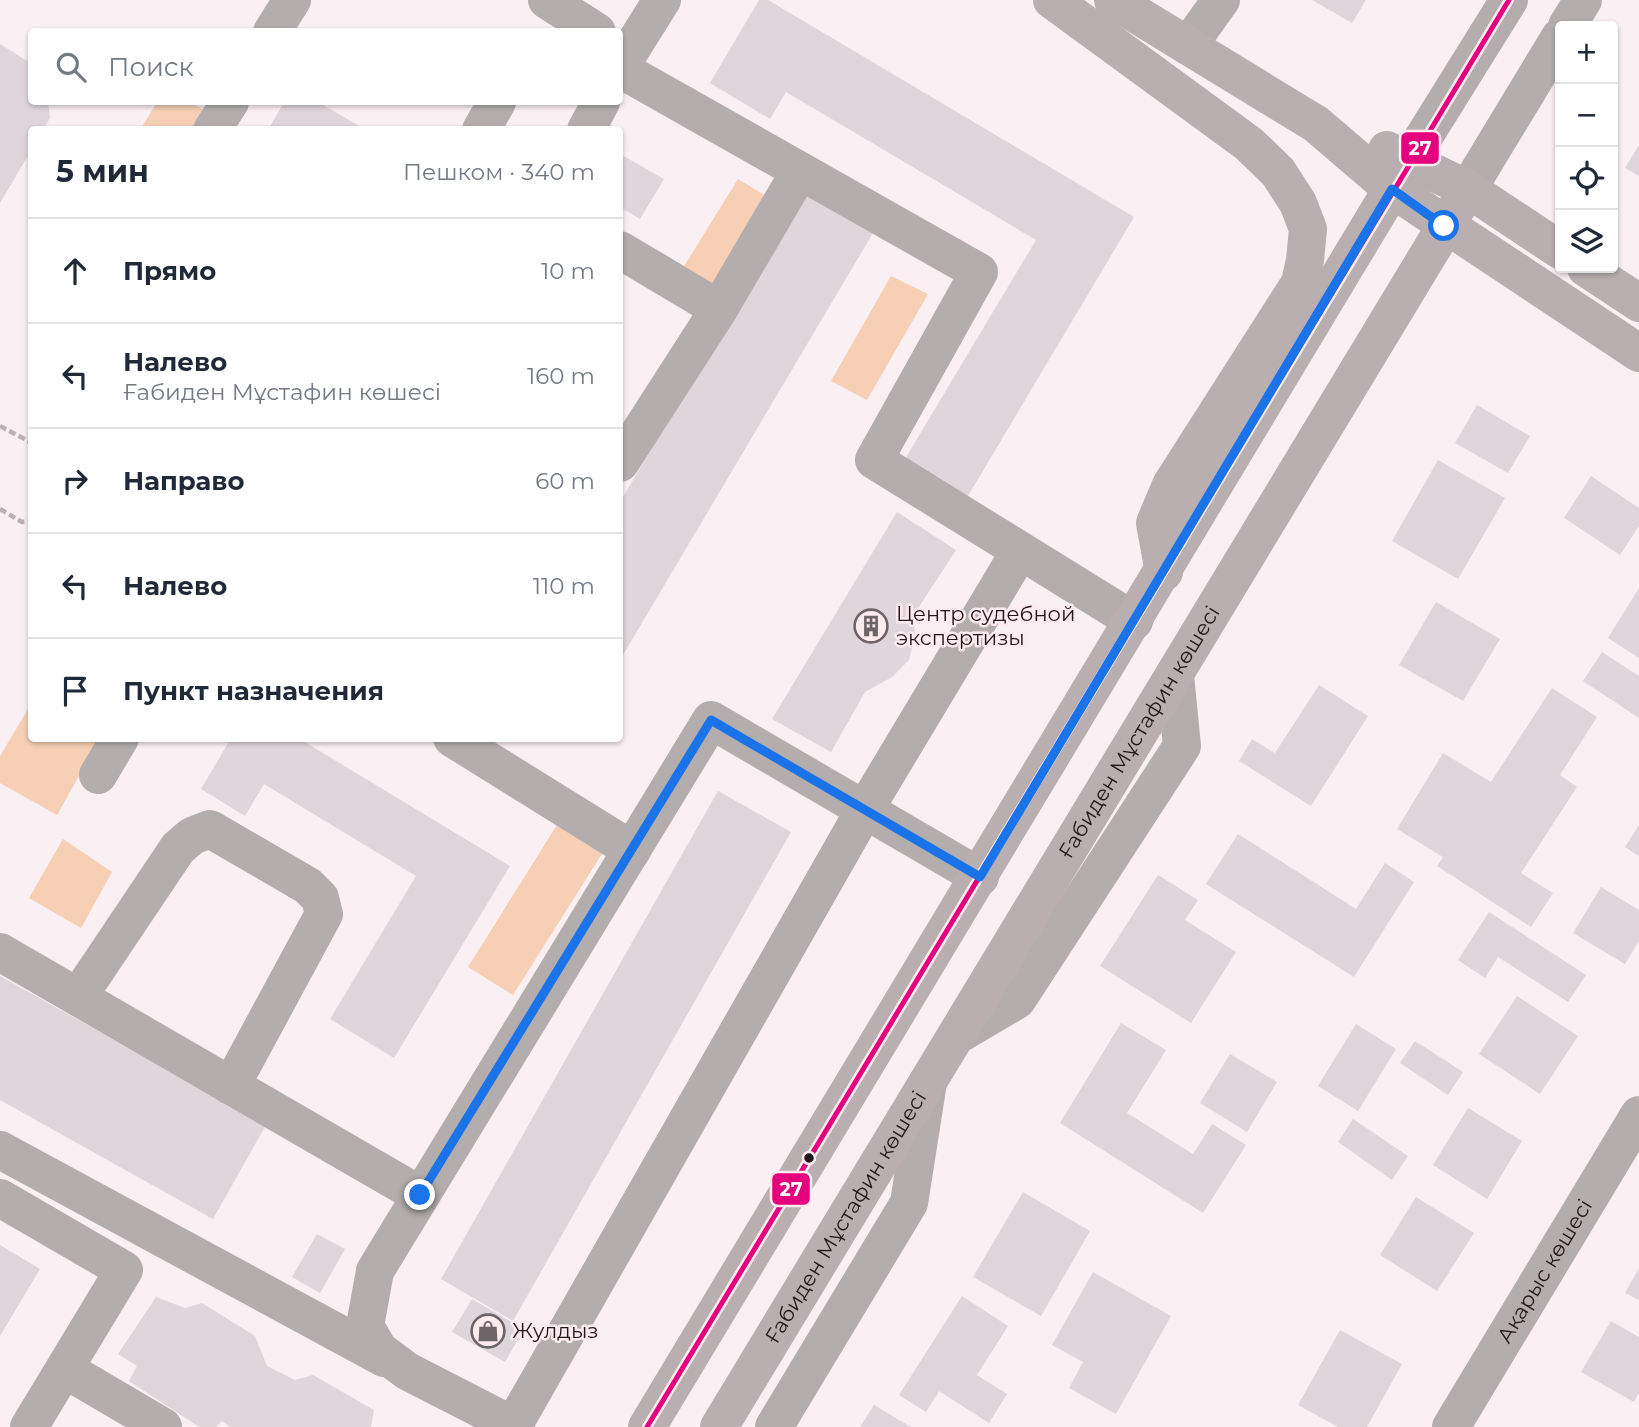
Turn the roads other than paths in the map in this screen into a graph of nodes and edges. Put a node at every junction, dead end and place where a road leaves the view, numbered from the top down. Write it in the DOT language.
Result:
graph roads {
  1 [pos="292,0"];
  2 [pos="662,0"];
  3 [pos="1052,0"];
  4 [pos="1222,0"];
  5 [pos="1509,0"];
  6 [pos="1583,0"];
  7 [pos="1128,4"];
  8 [pos="547,12"];
  9 [pos="1570,21"];
  10 [pos="274,28"];
  11 [pos="587,28"];
  12 [pos="1555,45"];
  13 [pos="1188,46"];
  14 [pos="623,63"];
  15 [pos="623,70"];
  16 [pos="228,105"];
  17 [pos="495,105"];
  18 [pos="599,105"];
  19 [pos="215,126"];
  20 [pos="483,126"];
  21 [pos="588,126"];
  22 [pos="800,171"];
  23 [pos="1401,174"];
  24 [pos="1468,189"];
  25 [pos="1444,226"];
  26 [pos="1555,247"];
  27 [pos="623,252"];
  28 [pos="1594,273"];
  29 [pos="1639,303"];
  30 [pos="719,309"];
  31 [pos="1639,353"];
  32 [pos="623,458"];
  33 [pos="1020,551"];
  34 [pos="1164,572"];
  35 [pos="1134,621"];
  36 [pos="118,742"];
  37 [pos="458,742"];
  38 [pos="98,775"];
  39 [pos="864,811"];
  40 [pos="632,849"];
  41 [pos="980,877"];
  42 [pos="0,952"];
  43 [pos="78,997"];
  44 [pos="928,1082"];
  45 [pos="231,1086"];
  46 [pos="1639,1115"];
  47 [pos="0,1150"];
  48 [pos="420,1195"];
  49 [pos="0,1198"];
  50 [pos="66,1370"];
  51 [pos="407,1371"];
  52 [pos="462,1415"];
  53 [pos="514,1426"];
  54 [pos="29,1427"];
  55 [pos="163,1427"];
  56 [pos="647,1427"];
  57 [pos="719,1427"];
  58 [pos="774,1427"];
  59 [pos="1451,1427"];
  1 -- 10 [label="street"];
  2 -- 14 [label="street"];
  3 -- 34 [label="main road"];
  4 -- 13 [label="street"];
  5 -- 23 [label="street"];
  6 -- 9 [label="street"];
  7 -- 13 [label="main road"];
  8 -- 11 [label="street"];
  12 -- 24 [label="street, Ғабиден Мұстафин көшесі"];
  13 -- 23 [label="main road"];
  15 -- 22 [label="street"];
  16 -- 19 [label="street"];
  17 -- 20 [label="street"];
  18 -- 21 [label="street"];
  22 -- 30 [label="street"];
  22 -- 33 [label="street"];
  23 -- 24 [label="main road"];
  23 -- 25 [label="main road"];
  23 -- 34 [label="main road"];
  24 -- 25 [label="main road, Ғабиден Мұстафин көшесі"];
  24 -- 26 [label="main road"];
  25 -- 31 [label="main road"];
  25 -- 44 [label="main road, Ғабиден Мұстафин көшесі"];
  27 -- 30 [label="street"];
  28 -- 29 [label="main road"];
  30 -- 32 [label="street"];
  33 -- 35 [label="street"];
  33 -- 39 [label="street"];
  34 -- 35 [label="main road"];
  35 -- 41 [label="main road"];
  36 -- 38 [label="street"];
  37 -- 40 [label="street"];
  39 -- 40 [label="street"];
  39 -- 41 [label="street"];
  39 -- 53 [label="street"];
  40 -- 48 [label="street"];
  41 -- 56 [label="main road"];
  42 -- 43 [label="street"];
  43 -- 45 [label="street"];
  43 -- 45 [label="street"];
  44 -- 57 [label="main road, Ғабиден Мұстафин көшесі"];
  44 -- 58 [label="street"];
  45 -- 48 [label="street"];
  46 -- 59 [label="street, Ақарыс көшесі"];
  47 -- 51 [label="street"];
  48 -- 51 [label="street"];
  49 -- 50 [label="street"];
  50 -- 54 [label="street"];
  50 -- 55 [label="street"];
  51 -- 52 [label="street"];
  52 -- 53 [label="street"];
}
